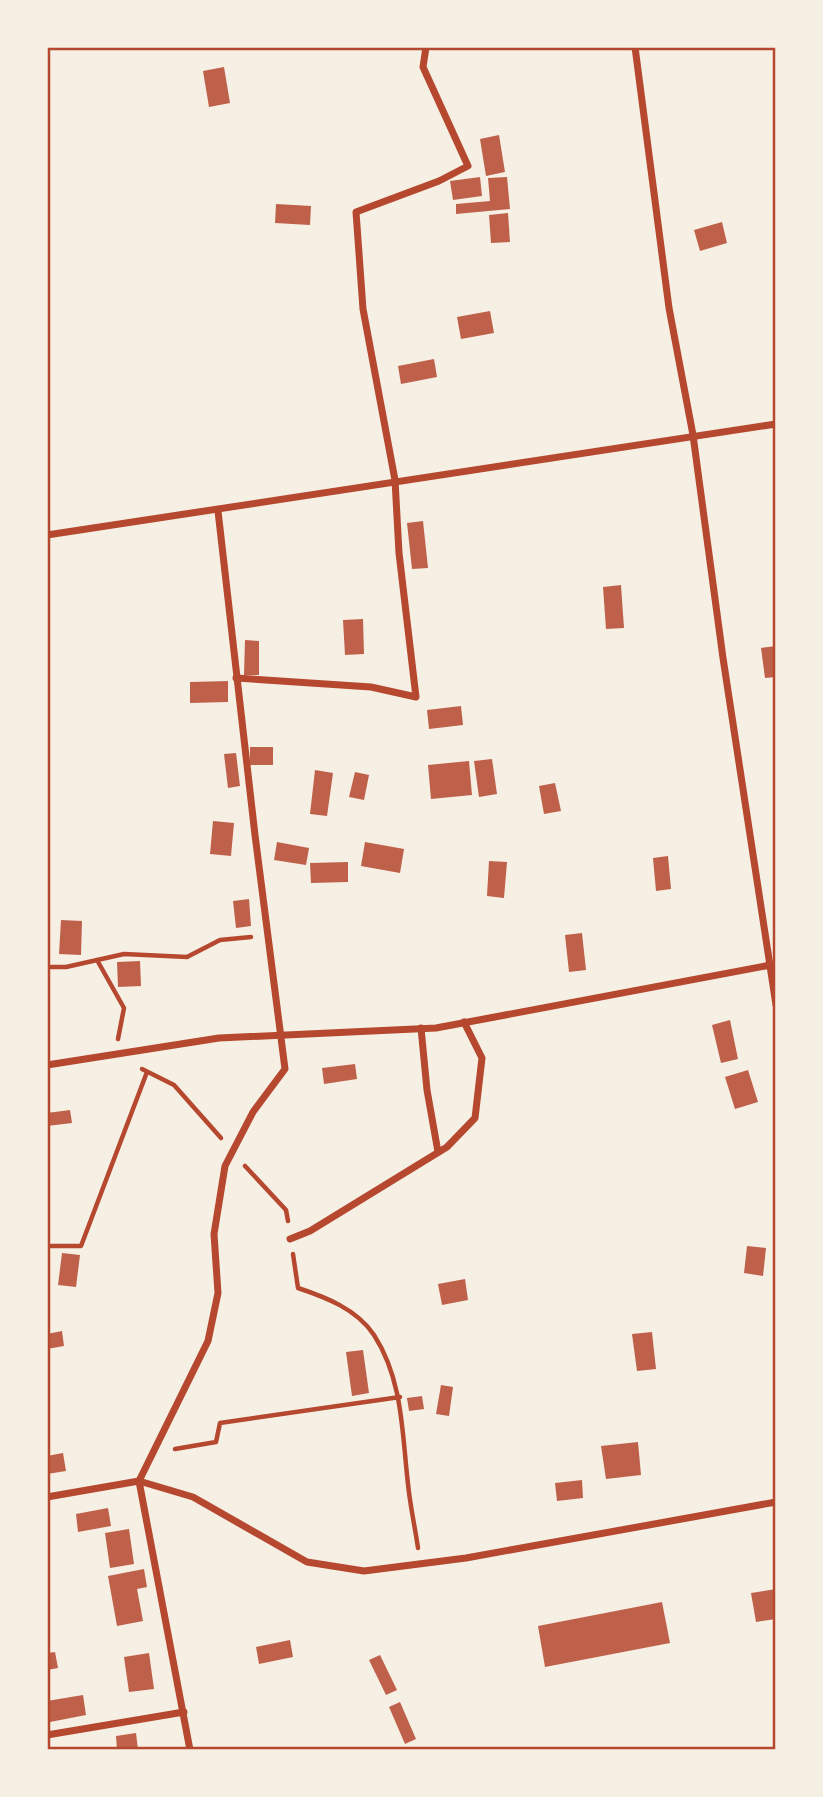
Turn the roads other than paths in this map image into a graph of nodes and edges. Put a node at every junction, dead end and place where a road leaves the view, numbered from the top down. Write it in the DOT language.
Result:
graph roads {
  1 [pos="426,47"];
  2 [pos="635,47"];
  3 [pos="776,424"];
  4 [pos="693,435"];
  5 [pos="395,480"];
  6 [pos="218,511"];
  7 [pos="47,534"];
  8 [pos="236,678"];
  9 [pos="773,964"];
  10 [pos="776,1005"];
  11 [pos="464,1022"];
  12 [pos="421,1028"];
  13 [pos="280,1035"];
  14 [pos="47,1065"];
  15 [pos="438,1152"];
  16 [pos="290,1239"];
  17 [pos="139,1481"];
  18 [pos="47,1497"];
  19 [pos="776,1502"];
  20 [pos="184,1712"];
  21 [pos="47,1735"];
  22 [pos="190,1750"];
  1 -- 5 [label="street"];
  2 -- 4 [label="street"];
  3 -- 4 [label="street"];
  4 -- 5 [label="street"];
  4 -- 9 [label="street"];
  5 -- 6 [label="street"];
  5 -- 8 [label="street"];
  6 -- 7 [label="street"];
  6 -- 8 [label="street"];
  8 -- 13 [label="street"];
  9 -- 10 [label="street"];
  9 -- 11 [label="street"];
  11 -- 12 [label="street"];
  11 -- 15 [label="street"];
  12 -- 13 [label="street"];
  12 -- 15 [label="street"];
  13 -- 14 [label="street"];
  13 -- 17 [label="street"];
  15 -- 16 [label="street"];
  17 -- 18 [label="street"];
  17 -- 19 [label="street"];
  17 -- 20 [label="street"];
  20 -- 21 [label="street"];
  20 -- 22 [label="street"];
}
